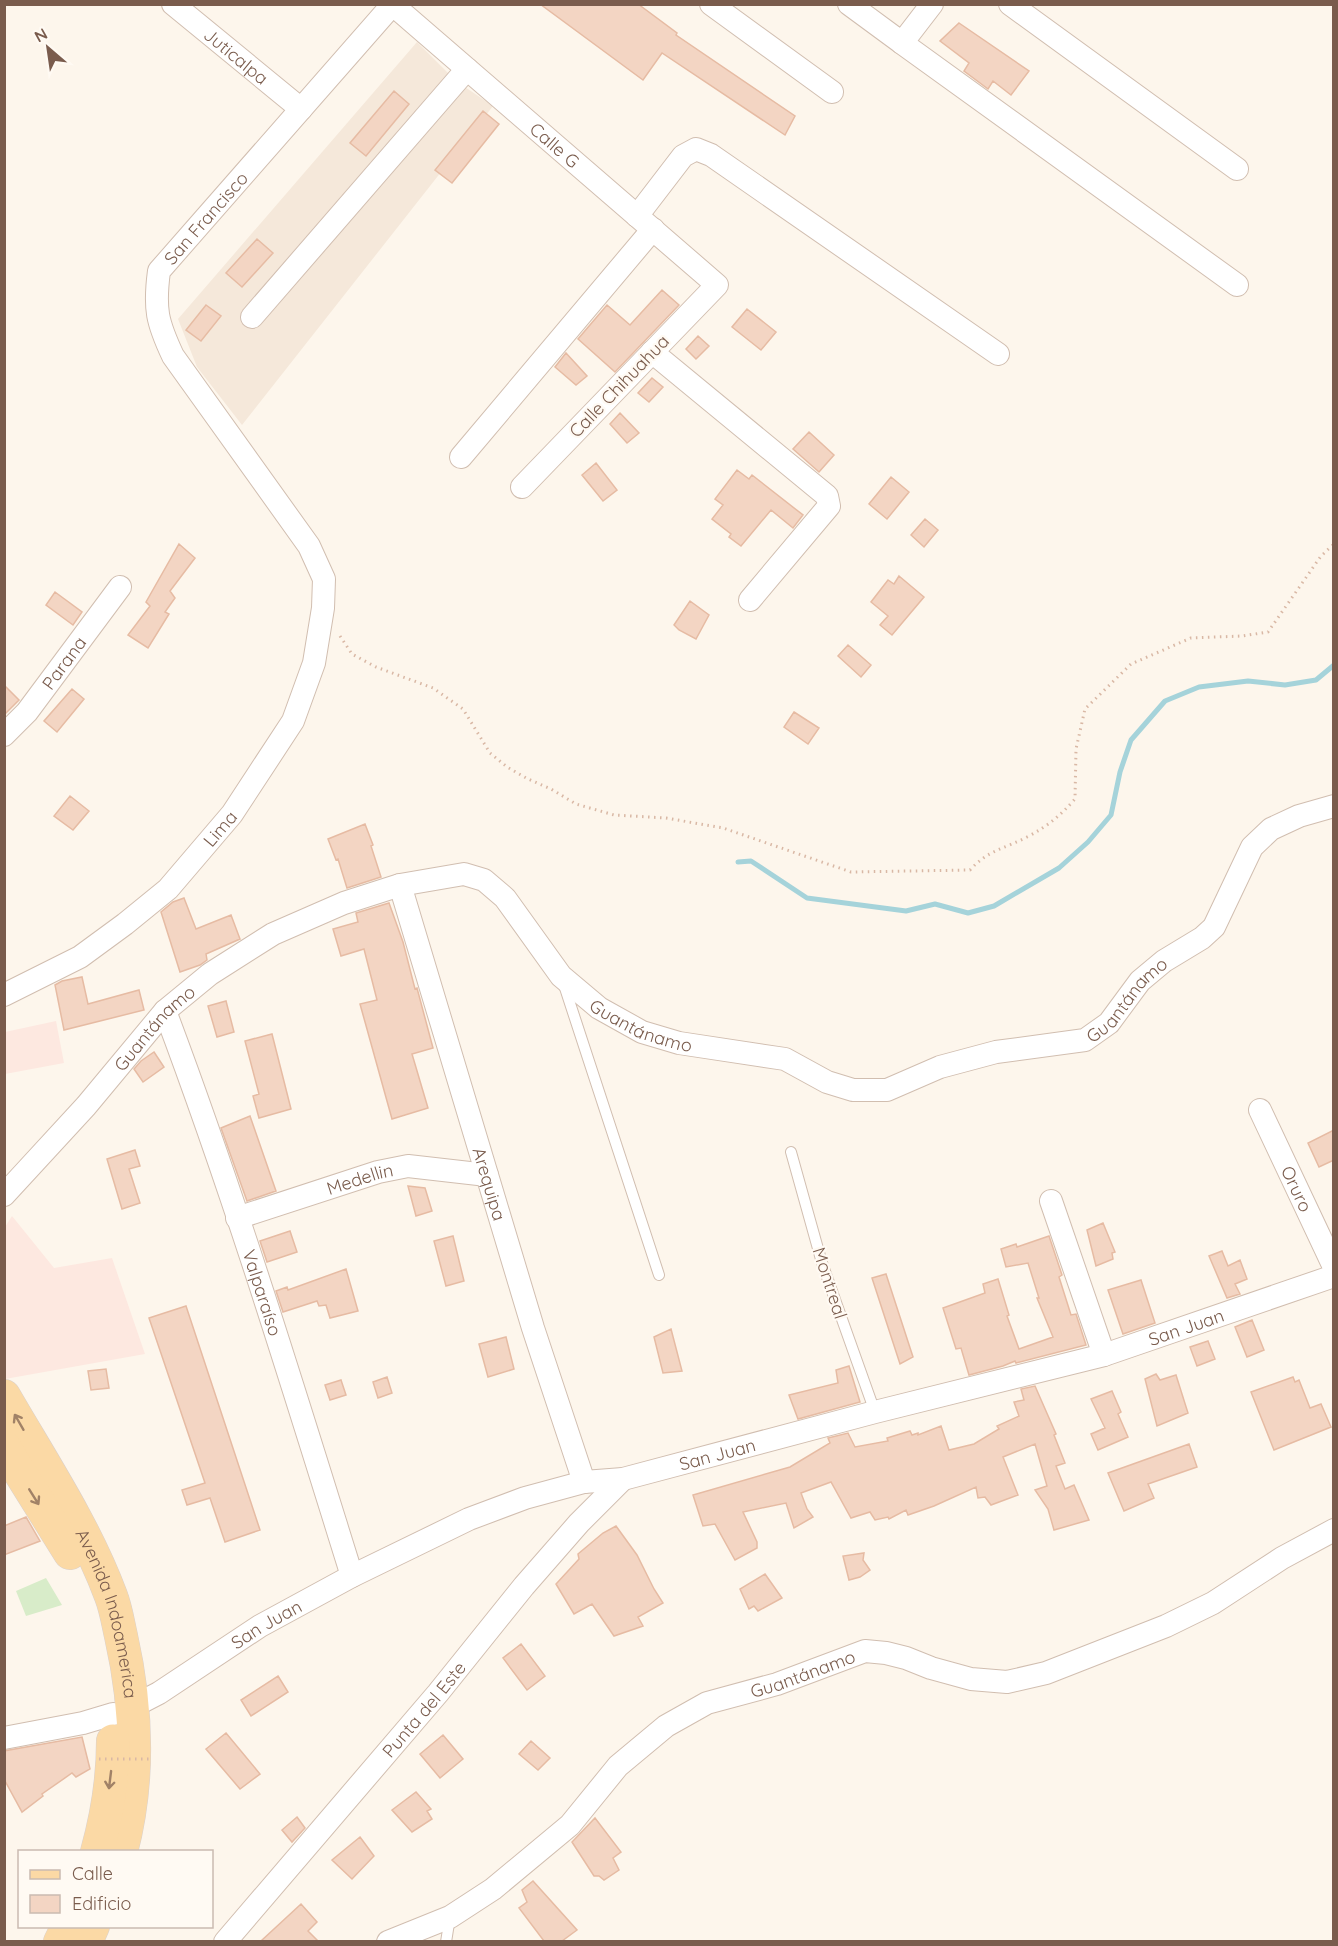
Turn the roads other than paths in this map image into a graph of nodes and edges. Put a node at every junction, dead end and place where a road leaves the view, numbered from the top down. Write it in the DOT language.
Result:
graph roads {
  1 [pos="173,4"];
  2 [pos="711,4"];
  3 [pos="849,4"];
  4 [pos="932,4"];
  5 [pos="1010,4"];
  6 [pos="393,5"];
  7 [pos="902,43"];
  8 [pos="467,69"];
  9 [pos="832,92"];
  10 [pos="301,109"];
  11 [pos="1237,169"];
  12 [pos="645,223"];
  13 [pos="717,285"];
  14 [pos="1237,285"];
  15 [pos="252,317"];
  16 [pos="652,352"];
  17 [pos="998,354"];
  18 [pos="461,457"];
  19 [pos="522,487"];
  20 [pos="324,579"];
  21 [pos="120,587"];
  22 [pos="750,600"];
  23 [pos="4,735"];
  24 [pos="1334,806"];
  25 [pos="400,885"];
  26 [pos="561,976"];
  27 [pos="4,994"];
  28 [pos="165,1011"];
  29 [pos="1260,1110"];
  30 [pos="791,1152"];
  31 [pos="4,1168"];
  32 [pos="487,1175"];
  33 [pos="7,1193"];
  34 [pos="1051,1201"];
  35 [pos="237,1218"];
  36 [pos="1334,1267"];
  37 [pos="659,1275"];
  38 [pos="1334,1276"];
  39 [pos="1104,1356"];
  40 [pos="4,1396"];
  41 [pos="875,1412"];
  42 [pos="4,1447"];
  43 [pos="622,1479"];
  44 [pos="584,1482"];
  45 [pos="1334,1530"];
  46 [pos="352,1576"];
  47 [pos="123,1711"];
  48 [pos="4,1738"];
  49 [pos="97,1850"];
  50 [pos="121,1850"];
  51 [pos="450,1917"];
  52 [pos="225,1941"];
  53 [pos="388,1941"];
  54 [pos="446,1941"];
  1 -- 10 [label="street, Juticalpa"];
  2 -- 9 [label="street"];
  3 -- 7 [label="street"];
  4 -- 7 [label="street"];
  5 -- 11 [label="street"];
  6 -- 8 [label="street, Calle G"];
  6 -- 10 [label="street, San Francisco"];
  7 -- 14 [label="street"];
  8 -- 12 [label="street, Calle G"];
  8 -- 15 [label="street"];
  10 -- 20 [label="street, San Francisco"];
  12 -- 13 [label="street, Calle G"];
  12 -- 17 [label="street"];
  12 -- 18 [label="street"];
  13 -- 16 [label="street, Calle Chihuahua"];
  16 -- 19 [label="street, Calle Chihuahua"];
  16 -- 22 [label="street"];
  20 -- 27 [label="street, Lima"];
  21 -- 23 [label="street, Parana"];
  24 -- 26 [label="street, Guantánamo"];
  25 -- 26 [label="street, Guantánamo"];
  25 -- 28 [label="street, Guantánamo"];
  25 -- 32 [label="street, Arequipa"];
  26 -- 37 [label="lane"];
  28 -- 33 [label="street, Guantánamo"];
  28 -- 35 [label="street, Valparaíso"];
  29 -- 36 [label="street, Oruro"];
  30 -- 41 [label="lane, Montreal"];
  31 -- 33 [label="street"];
  32 -- 35 [label="street, Medellin"];
  32 -- 44 [label="street, Arequipa"];
  34 -- 39 [label="street"];
  35 -- 46 [label="street, Valparaíso"];
  38 -- 39 [label="street, San Juan"];
  39 -- 41 [label="street, San Juan"];
  47 -- 40 [label="main road, Avenida Indoamerica, one-way"];
  41 -- 43 [label="street, San Juan"];
  42 -- 47 [label="main road, Avenida Indoamerica, one-way"];
  43 -- 44 [label="street, San Juan"];
  43 -- 52 [label="street, Punta del Este"];
  44 -- 46 [label="street, San Juan"];
  45 -- 51 [label="street, Guantánamo"];
  46 -- 47 [label="street, San Juan"];
  47 -- 48 [label="street, San Juan"];
  47 -- 49 [label="main road, Avenida Indoamerica, one-way"];
  47 -- 50 [label="main road, Avenida Indoamerica"];
  51 -- 53 [label="street, Guantánamo"];
  51 -- 54 [label="lane"];
}
